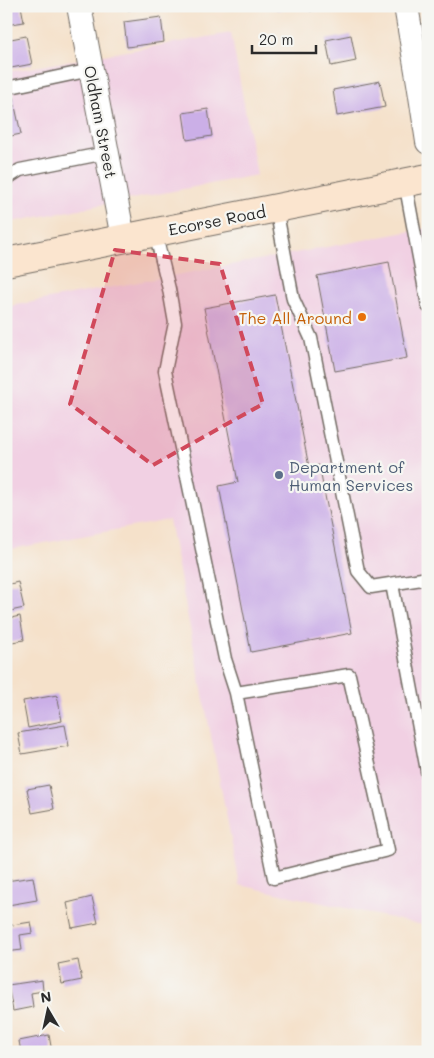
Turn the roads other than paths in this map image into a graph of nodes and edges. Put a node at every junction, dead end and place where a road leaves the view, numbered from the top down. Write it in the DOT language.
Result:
graph roads {
  1 [pos="79,6"];
  2 [pos="406,6"];
  3 [pos="91,70"];
  4 [pos="6,88"];
  5 [pos="428,142"];
  6 [pos="106,152"];
  7 [pos="6,179"];
  8 [pos="416,180"];
  9 [pos="276,208"];
  10 [pos="155,232"];
  11 [pos="124,238"];
  12 [pos="6,262"];
  13 [pos="428,306"];
  14 [pos="428,578"];
  15 [pos="392,584"];
  16 [pos="236,693"];
  17 [pos="428,776"];
  1 -- 3 [label="street, Oldham Street"];
  2 -- 5 [label="street"];
  3 -- 4 [label="lane"];
  3 -- 6 [label="street, Oldham Street"];
  6 -- 7 [label="lane"];
  6 -- 11 [label="street, Oldham Street"];
  8 -- 9 [label="main road, Ecorse Road"];
  8 -- 13 [label="lane"];
  9 -- 10 [label="main road, Ecorse Road"];
  9 -- 15 [label="lane"];
  10 -- 11 [label="main road, Ecorse Road"];
  10 -- 16 [label="lane"];
  11 -- 12 [label="main road, Ecorse Road"];
  14 -- 15 [label="lane"];
  15 -- 17 [label="lane"];
  16 -- 16 [label="lane"];
}
